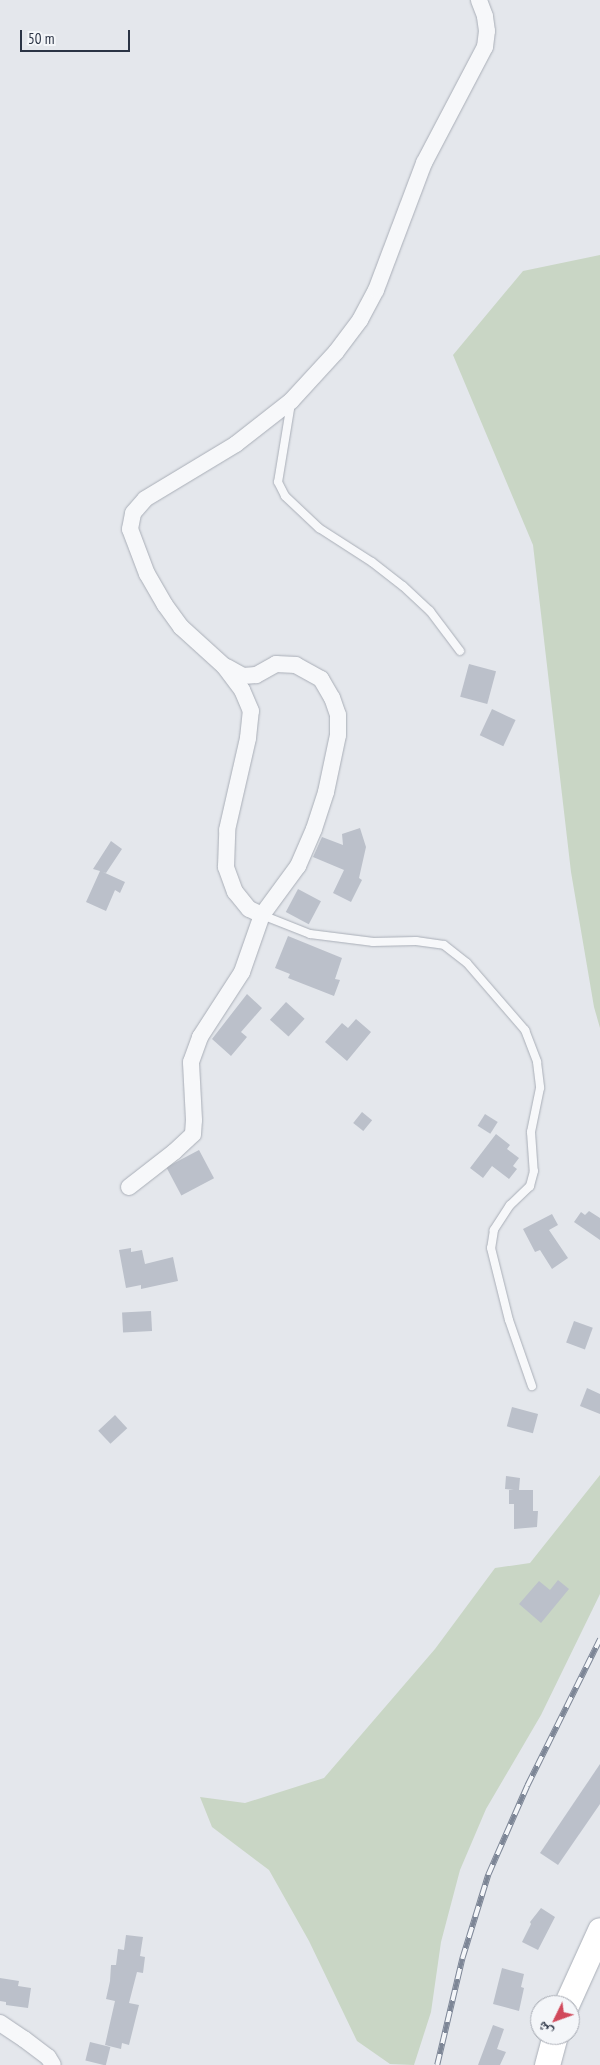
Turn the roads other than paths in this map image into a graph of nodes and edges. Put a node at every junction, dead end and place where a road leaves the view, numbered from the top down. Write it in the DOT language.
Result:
graph roads {
  1 [pos="479,0"];
  2 [pos="291,401"];
  3 [pos="460,650"];
  4 [pos="224,666"];
  5 [pos="262,915"];
  6 [pos="129,1187"];
  7 [pos="532,1386"];
  8 [pos="600,1930"];
  9 [pos="571,1995"];
  10 [pos="0,2023"];
  11 [pos="552,2045"];
  12 [pos="53,2065"];
  13 [pos="547,2065"];
  1 -- 2 [label="street"];
  2 -- 3 [label="lane"];
  2 -- 4 [label="street"];
  4 -- 5 [label="street"];
  4 -- 5 [label="street"];
  5 -- 6 [label="street"];
  5 -- 7 [label="lane"];
  8 -- 9 [label="main road"];
  10 -- 12 [label="street"];
  11 -- 13 [label="main road"];
}
